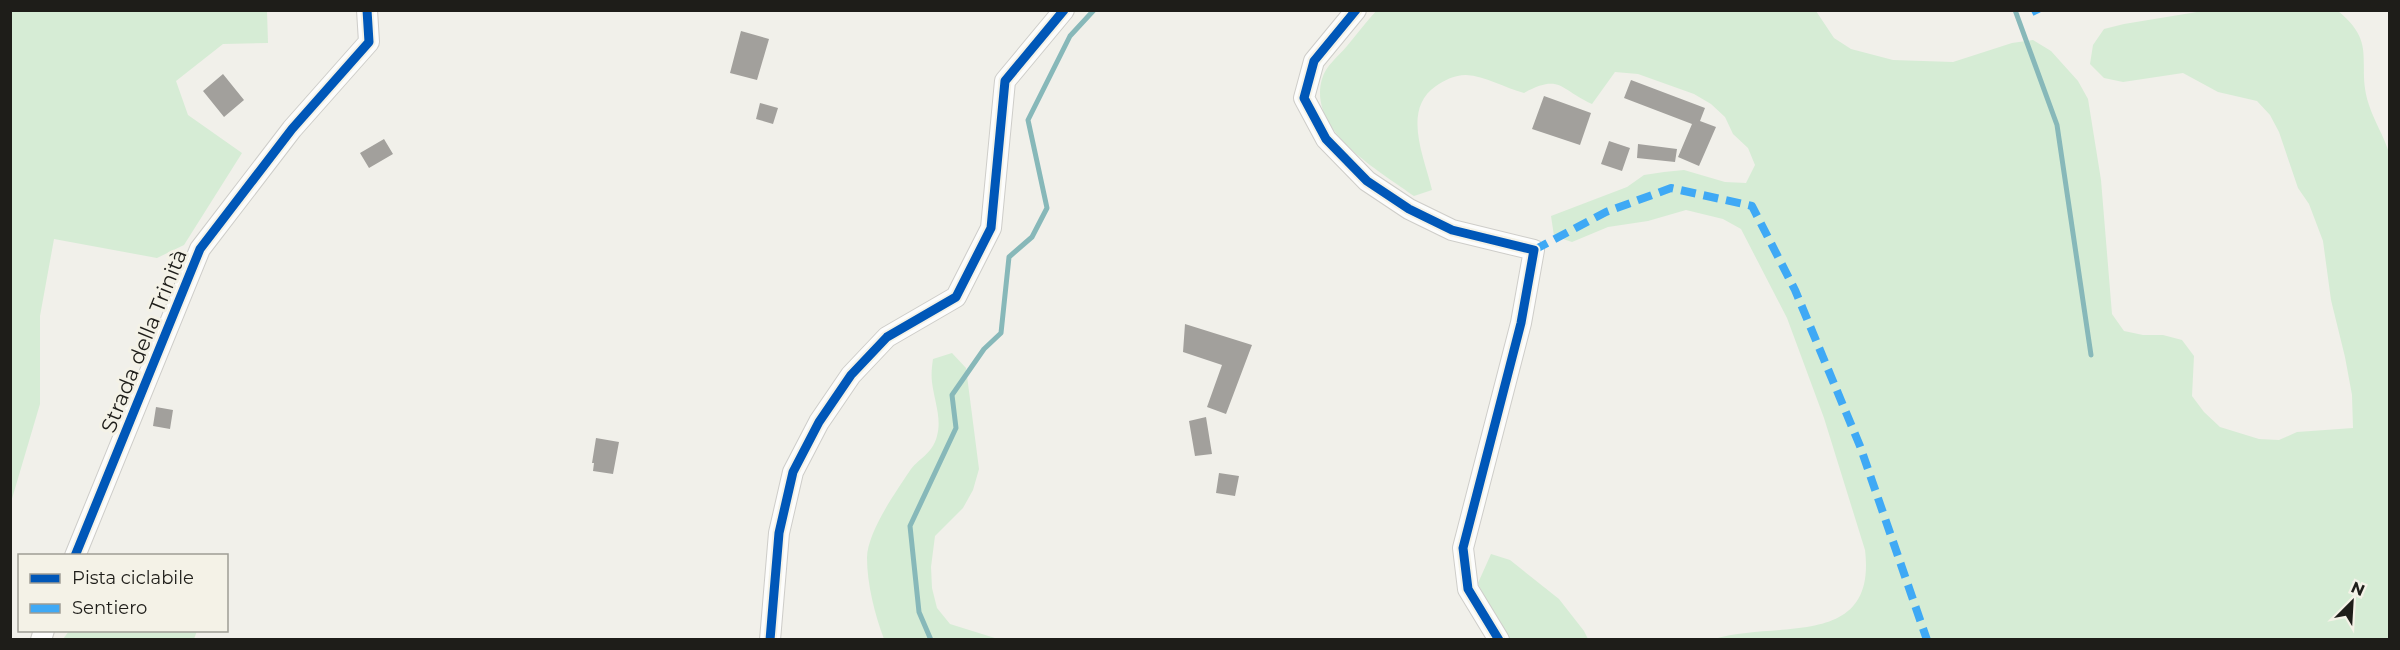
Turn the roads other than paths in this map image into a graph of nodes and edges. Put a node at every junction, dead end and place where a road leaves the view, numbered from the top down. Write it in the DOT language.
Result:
graph roads {
  1 [pos="367,10"];
  2 [pos="1064,10"];
  3 [pos="1356,10"];
  4 [pos="75,554"];
  5 [pos="770,639"];
  6 [pos="1499,639"];
  1 -- 4 [label="street, Strada della Trinità"];
  2 -- 5 [label="street"];
  3 -- 6 [label="street"];
}
